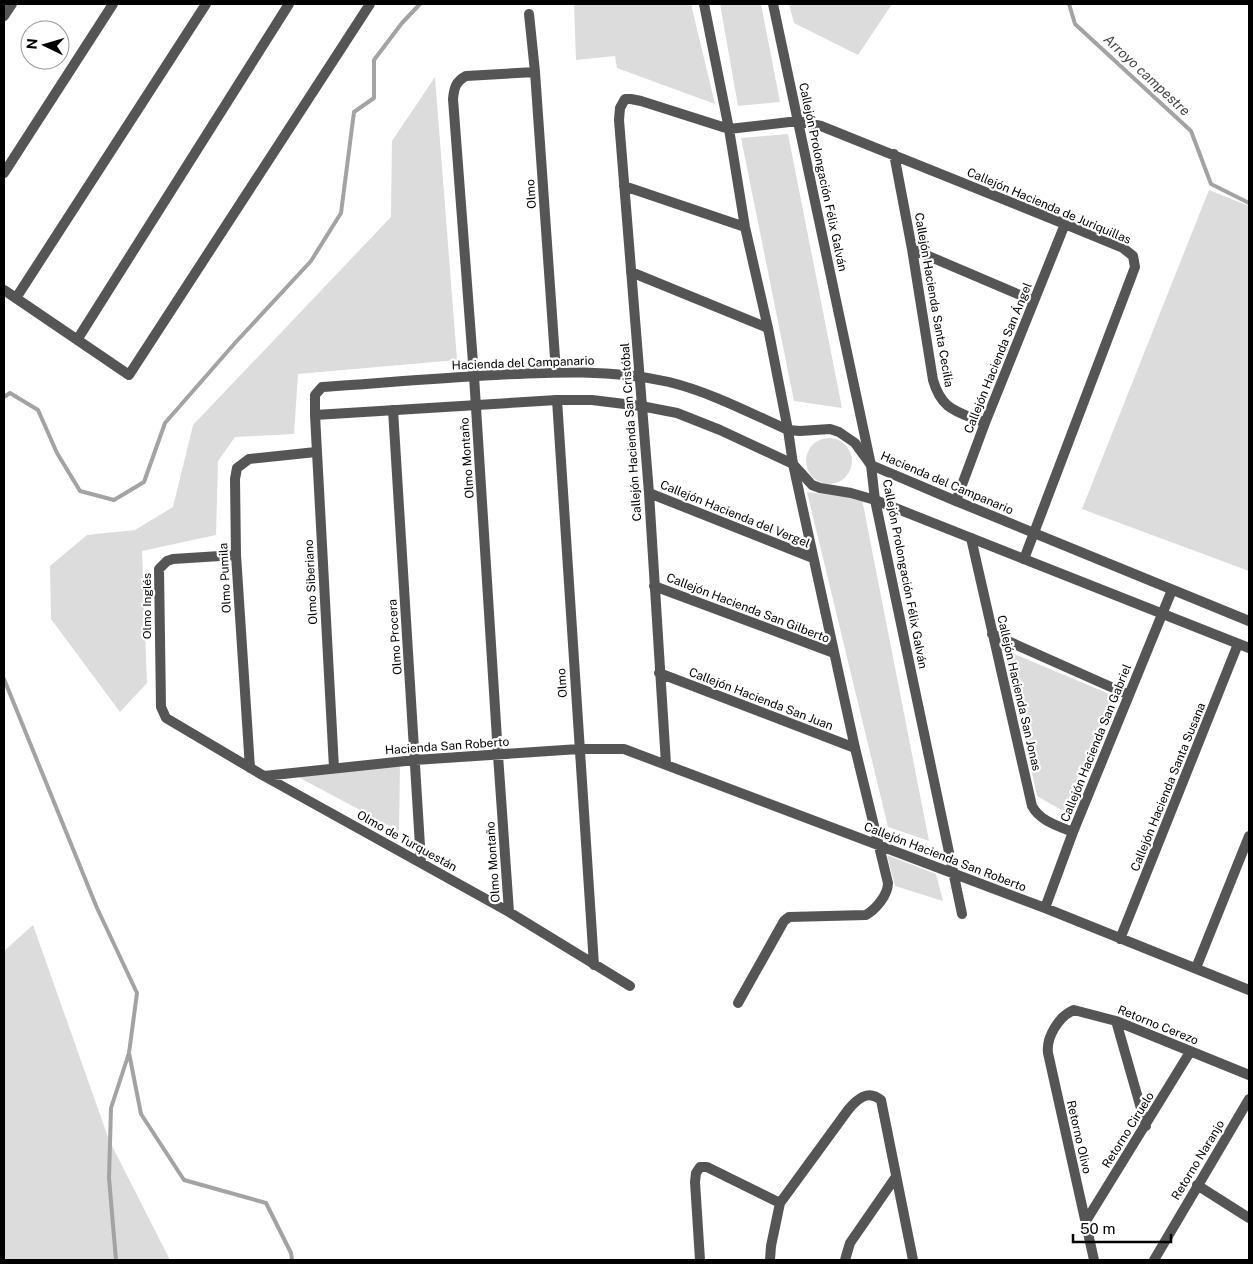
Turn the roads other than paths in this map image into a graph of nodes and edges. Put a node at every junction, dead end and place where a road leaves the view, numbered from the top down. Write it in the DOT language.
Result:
graph roads {
  1 [pos="12,4"];
  2 [pos="113,4"];
  3 [pos="206,4"];
  4 [pos="289,4"];
  5 [pos="370,4"];
  6 [pos="704,4"];
  7 [pos="773,4"];
  8 [pos="529,14"];
  9 [pos="4,16"];
  10 [pos="535,72"];
  11 [pos="798,121"];
  12 [pos="729,129"];
  13 [pos="894,154"];
  14 [pos="4,173"];
  15 [pos="624,186"];
  16 [pos="1065,224"];
  17 [pos="745,226"];
  18 [pos="912,249"];
  19 [pos="631,272"];
  20 [pos="4,290"];
  21 [pos="16,298"];
  22 [pos="1034,301"];
  23 [pos="768,328"];
  24 [pos="77,340"];
  25 [pos="556,372"];
  26 [pos="474,376"];
  27 [pos="640,376"];
  28 [pos="315,394"];
  29 [pos="557,400"];
  30 [pos="476,405"];
  31 [pos="642,406"];
  32 [pos="393,410"];
  33 [pos="315,415"];
  34 [pos="984,423"];
  35 [pos="788,430"];
  36 [pos="316,452"];
  37 [pos="793,464"];
  38 [pos="871,465"];
  39 [pos="648,493"];
  40 [pos="876,500"];
  41 [pos="956,502"];
  42 [pos="1033,533"];
  43 [pos="971,538"];
  44 [pos="236,555"];
  45 [pos="813,558"];
  46 [pos="1024,559"];
  47 [pos="654,586"];
  48 [pos="1172,590"];
  49 [pos="1162,613"];
  50 [pos="1249,621"];
  51 [pos="992,634"];
  52 [pos="1238,644"];
  53 [pos="1249,648"];
  54 [pos="834,653"];
  55 [pos="659,673"];
  56 [pos="1129,695"];
  57 [pos="170,721"];
  58 [pos="855,748"];
  59 [pos="579,749"];
  60 [pos="631,751"];
  61 [pos="498,755"];
  62 [pos="415,760"];
  63 [pos="666,764"];
  64 [pos="250,768"];
  65 [pos="334,768"];
  66 [pos="264,776"];
  67 [pos="1073,832"];
  68 [pos="1249,836"];
  69 [pos="878,845"];
  70 [pos="421,862"];
  71 [pos="954,874"];
  72 [pos="1045,908"];
  73 [pos="509,912"];
  74 [pos="962,914"];
  75 [pos="1120,939"];
  76 [pos="594,965"];
  77 [pos="1196,968"];
  78 [pos="630,986"];
  79 [pos="1249,990"];
  80 [pos="738,1003"];
  81 [pos="1116,1021"];
  82 [pos="1059,1022"];
  83 [pos="1190,1052"];
  84 [pos="1249,1075"];
  85 [pos="1249,1099"];
  86 [pos="1146,1126"];
  87 [pos="895,1178"];
  88 [pos="1197,1185"];
  89 [pos="780,1203"];
  90 [pos="1249,1218"];
  91 [pos="1086,1221"];
  92 [pos="700,1260"];
  93 [pos="770,1260"];
  94 [pos="845,1260"];
  95 [pos="913,1260"];
  96 [pos="1094,1260"];
  97 [pos="1154,1260"];
  1 -- 9 [label="street"];
  2 -- 14 [label="street"];
  3 -- 21 [label="street"];
  4 -- 24 [label="street"];
  5 -- 24 [label="street"];
  6 -- 12 [label="street"];
  7 -- 11 [label="street, Callejón Prolongación Félix Galván"];
  8 -- 10 [label="street, Olmo"];
  10 -- 25 [label="street, Olmo"];
  10 -- 26 [label="street, Olmo Montaño"];
  11 -- 12 [label="street, Callejón Hacienda de Juriquillas"];
  11 -- 13 [label="street, Callejón Hacienda de Juriquillas"];
  11 -- 38 [label="street, Callejón Prolongación Félix Galván"];
  12 -- 15 [label="street, Callejón Hacienda San Cristóbal"];
  12 -- 17 [label="street"];
  13 -- 16 [label="street, Callejón Hacienda de Juriquillas"];
  13 -- 18 [label="street, Callejón Hacienda Santa Cecilia"];
  15 -- 17 [label="street"];
  15 -- 19 [label="street, Callejón Hacienda San Cristóbal"];
  16 -- 22 [label="street, Callejón Hacienda San Ángel"];
  16 -- 42 [label="street, Callejón Hacienda de Juriquillas"];
  17 -- 23 [label="street"];
  18 -- 22 [label="street"];
  18 -- 34 [label="street, Callejón Hacienda Santa Cecilia"];
  19 -- 23 [label="street"];
  19 -- 27 [label="street, Callejón Hacienda San Cristóbal"];
  20 -- 21 [label="street"];
  21 -- 24 [label="street"];
  22 -- 34 [label="street, Callejón Hacienda San Ángel"];
  23 -- 35 [label="street"];
  25 -- 26 [label="street, Hacienda del Campanario"];
  25 -- 27 [label="street, Hacienda del Campanario"];
  26 -- 28 [label="street, Hacienda del Campanario"];
  26 -- 30 [label="street, Olmo Montaño"];
  27 -- 31 [label="street, Callejón Hacienda San Cristóbal"];
  27 -- 35 [label="street, Hacienda del Campanario"];
  28 -- 33 [label="street, Olmo Siberiano"];
  29 -- 30 [label="street"];
  29 -- 31 [label="street"];
  29 -- 59 [label="street, Olmo"];
  30 -- 32 [label="street"];
  30 -- 61 [label="street, Olmo Montaño"];
  31 -- 37 [label="street"];
  31 -- 39 [label="street, Callejón Hacienda San Cristóbal"];
  32 -- 33 [label="street"];
  32 -- 62 [label="street, Olmo Procera"];
  33 -- 36 [label="street, Olmo Siberiano"];
  34 -- 41 [label="street, Callejón Hacienda San Ángel"];
  35 -- 37 [label="street"];
  35 -- 38 [label="street, Hacienda del Campanario"];
  36 -- 44 [label="street, Olmo Pumila"];
  36 -- 65 [label="street, Olmo Siberiano"];
  37 -- 40 [label="street"];
  37 -- 45 [label="street"];
  38 -- 40 [label="street, Callejón Prolongación Félix Galván"];
  38 -- 41 [label="street, Hacienda del Campanario"];
  39 -- 45 [label="street, Callejón Hacienda del Vergel"];
  39 -- 47 [label="street, Callejón Hacienda San Cristóbal"];
  40 -- 43 [label="street"];
  40 -- 71 [label="street, Callejón Prolongación Félix Galván"];
  41 -- 42 [label="street, Hacienda del Campanario"];
  42 -- 46 [label="street, Callejón Hacienda de Juriquillas"];
  42 -- 48 [label="street, Hacienda del Campanario"];
  43 -- 46 [label="street"];
  43 -- 51 [label="street, Callejón Hacienda San Jonas"];
  44 -- 57 [label="street, Olmo Inglés"];
  44 -- 64 [label="street, Olmo Pumila"];
  45 -- 54 [label="street"];
  46 -- 49 [label="street"];
  47 -- 54 [label="street, Callejón Hacienda San Gilberto"];
  47 -- 55 [label="street, Callejón Hacienda San Cristóbal"];
  48 -- 49 [label="street, Callejón Hacienda San Gabriel"];
  48 -- 50 [label="street, Hacienda del Campanario"];
  49 -- 52 [label="street"];
  49 -- 56 [label="street, Callejón Hacienda San Gabriel"];
  51 -- 56 [label="street"];
  51 -- 67 [label="street, Callejón Hacienda San Jonas"];
  52 -- 53 [label="street"];
  52 -- 75 [label="street, Callejón Hacienda Santa Susana"];
  54 -- 58 [label="street"];
  55 -- 58 [label="street, Callejón Hacienda San Juan"];
  55 -- 63 [label="street, Callejón Hacienda San Cristóbal"];
  56 -- 67 [label="street, Callejón Hacienda San Gabriel"];
  57 -- 64 [label="street, Olmo de Turquestán"];
  58 -- 69 [label="street"];
  59 -- 60 [label="street, Hacienda San Roberto"];
  59 -- 61 [label="street, Hacienda San Roberto"];
  59 -- 76 [label="street, Olmo"];
  60 -- 63 [label="street, Callejón Hacienda San Roberto"];
  61 -- 62 [label="street, Hacienda San Roberto"];
  61 -- 73 [label="street, Olmo Montaño"];
  62 -- 65 [label="street, Hacienda San Roberto"];
  62 -- 70 [label="street, Olmo Procera"];
  63 -- 69 [label="street, Callejón Hacienda San Roberto"];
  64 -- 66 [label="street, Olmo de Turquestán"];
  65 -- 66 [label="street, Hacienda San Roberto"];
  66 -- 70 [label="street, Olmo de Turquestán"];
  67 -- 72 [label="street, Callejón Hacienda San Gabriel"];
  68 -- 77 [label="street"];
  69 -- 71 [label="street, Callejón Hacienda San Roberto"];
  69 -- 80 [label="street"];
  70 -- 73 [label="street, Olmo de Turquestán"];
  71 -- 72 [label="street, Callejón Hacienda San Roberto"];
  71 -- 74 [label="street, Callejón Prolongación Félix Galván"];
  72 -- 75 [label="street, Callejón Hacienda San Roberto"];
  73 -- 76 [label="street, Olmo de Turquestán"];
  75 -- 77 [label="street, Callejón Hacienda San Roberto"];
  76 -- 78 [label="street, Olmo de Turquestán"];
  77 -- 79 [label="street, Callejón Hacienda San Roberto"];
  81 -- 82 [label="street, Retorno Cerezo"];
  81 -- 83 [label="street, Retorno Cerezo"];
  81 -- 86 [label="street"];
  82 -- 91 [label="street, Retorno Olivo"];
  83 -- 84 [label="street, Retorno Cerezo"];
  83 -- 86 [label="street, Retorno Ciruelo"];
  85 -- 88 [label="street, Retorno Naranjo"];
  86 -- 91 [label="street, Retorno Ciruelo"];
  87 -- 89 [label="street"];
  87 -- 94 [label="street"];
  87 -- 95 [label="street"];
  88 -- 90 [label="street"];
  88 -- 97 [label="street, Retorno Naranjo"];
  89 -- 92 [label="street"];
  89 -- 93 [label="street"];
  91 -- 96 [label="street, Retorno Olivo"];
}
